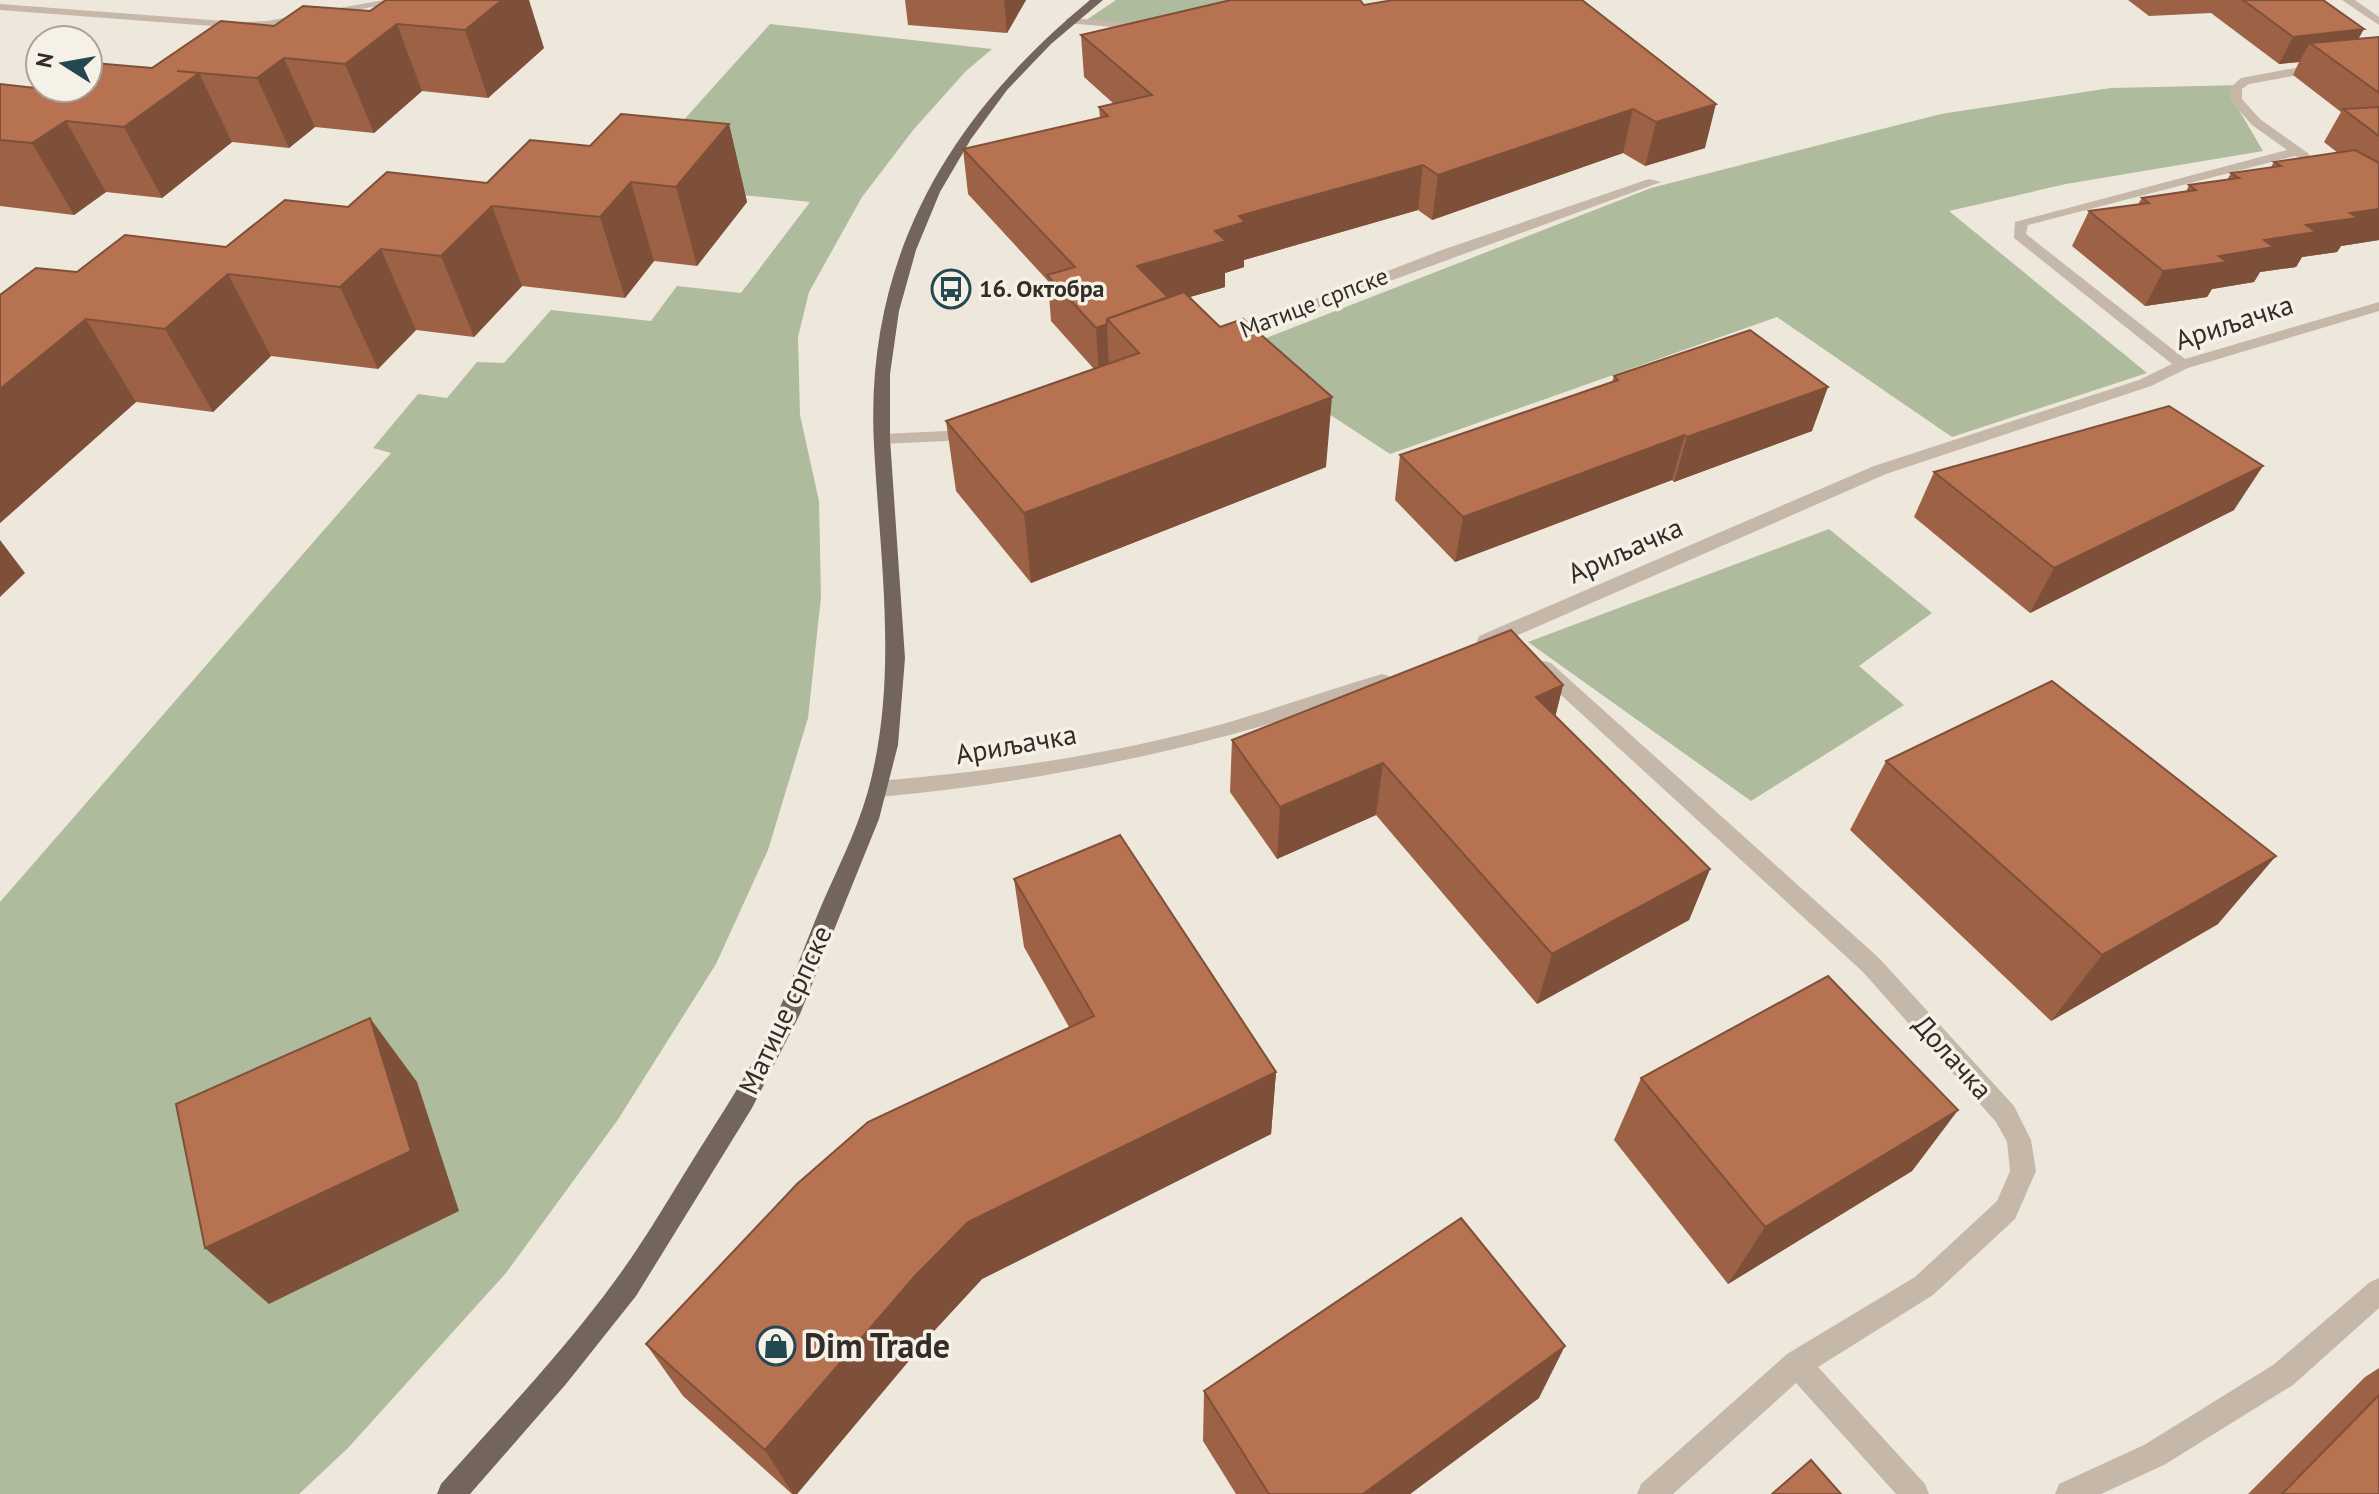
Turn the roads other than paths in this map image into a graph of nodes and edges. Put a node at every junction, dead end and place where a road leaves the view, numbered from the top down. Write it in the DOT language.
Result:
graph roads {
  1 [pos="403,0"];
  2 [pos="1097,0"];
  3 [pos="2348,0"];
  4 [pos="0,7"];
  5 [pos="1070,21"];
  6 [pos="2379,22"];
  7 [pos="1163,27"];
  8 [pos="2335,66"];
  9 [pos="2296,152"];
  10 [pos="2320,167"];
  11 [pos="1654,182"];
  12 [pos="2379,306"];
  13 [pos="1213,341"];
  14 [pos="2183,365"];
  15 [pos="994,423"];
  16 [pos="882,439"];
  17 [pos="1517,644"];
  18 [pos="1464,650"];
  19 [pos="1408,672"];
  20 [pos="879,789"];
  21 [pos="2379,1291"];
  22 [pos="1797,1364"];
  23 [pos="451,1494"];
  24 [pos="1651,1494"];
  25 [pos="1915,1494"];
  26 [pos="2069,1494"];
  1 -- 4 [label="street"];
  2 -- 5 [label="main road, Матице српске"];
  3 -- 6 [label="street"];
  5 -- 7 [label="street"];
  5 -- 16 [label="main road, Матице српске"];
  8 -- 9 [label="street"];
  9 -- 10 [label="street"];
  9 -- 14 [label="street"];
  11 -- 13 [label="street, Матице српске"];
  12 -- 14 [label="street, Ариљачка"];
  14 -- 17 [label="street, Ариљачка"];
  15 -- 16 [label="street"];
  16 -- 20 [label="main road, Матице српске"];
  17 -- 18 [label="street, Ариљачка"];
  17 -- 22 [label="street, Долачка"];
  19 -- 20 [label="street, Ариљачка"];
  20 -- 23 [label="main road, Матице српске"];
  21 -- 26 [label="street"];
  22 -- 24 [label="street"];
  22 -- 25 [label="street"];
}
